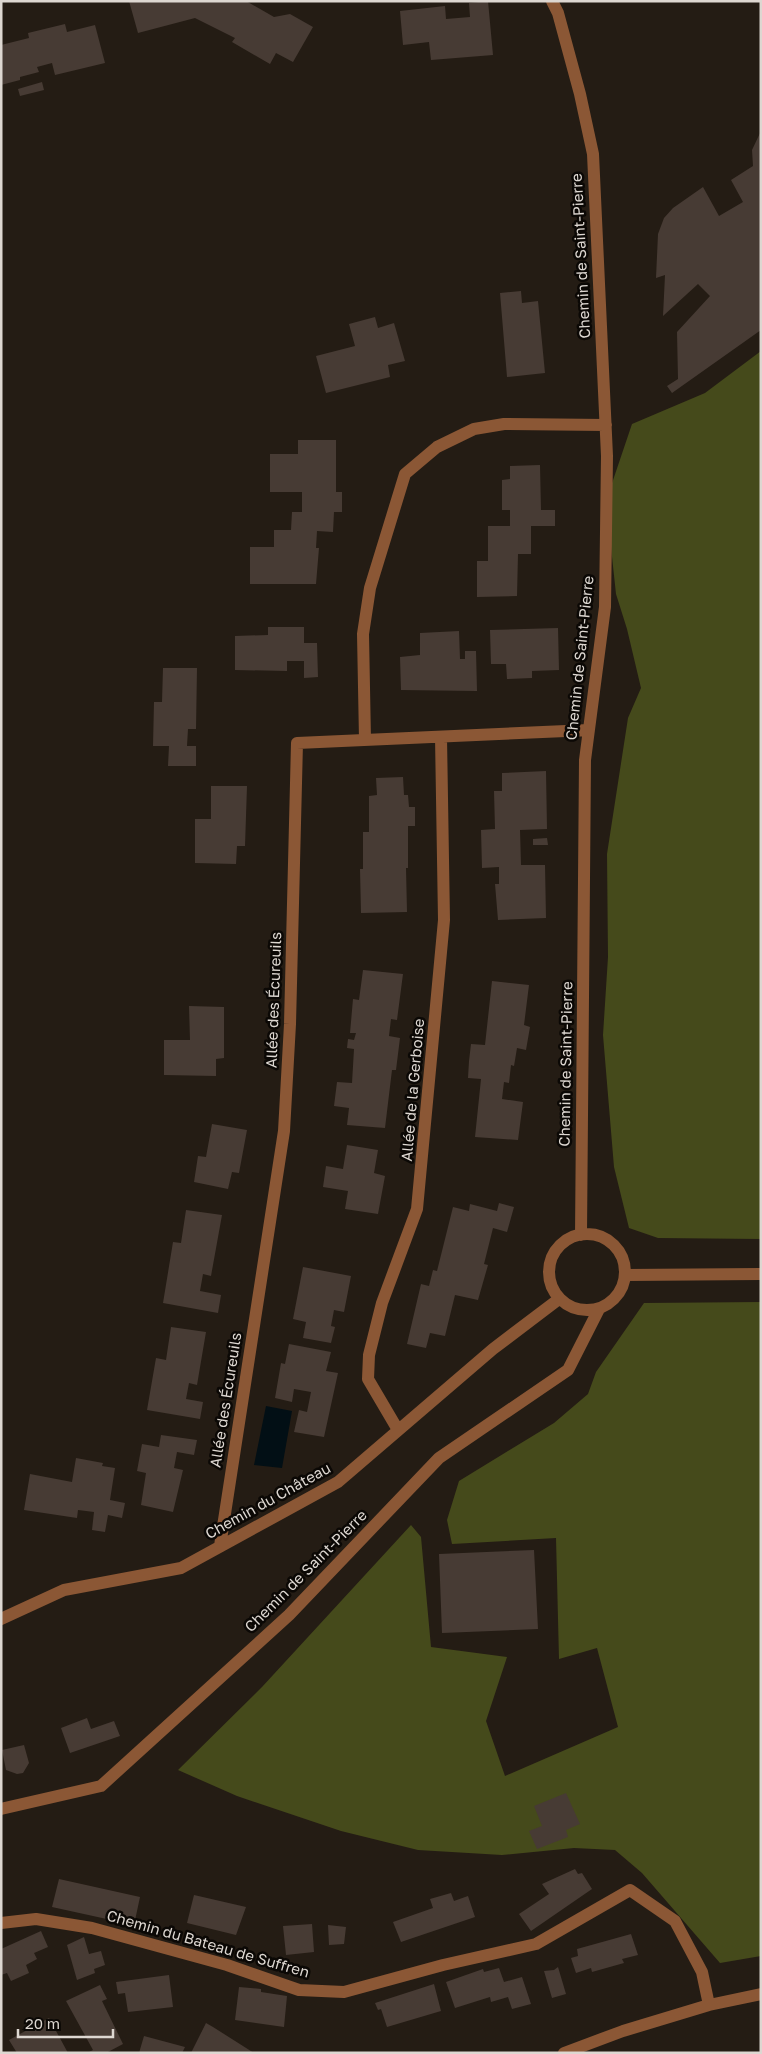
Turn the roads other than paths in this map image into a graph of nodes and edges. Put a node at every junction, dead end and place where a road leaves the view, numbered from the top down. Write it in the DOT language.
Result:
graph roads {
  1 [pos="552,1"];
  2 [pos="606,425"];
  3 [pos="589,730"];
  4 [pos="441,736"];
  5 [pos="365,740"];
  6 [pos="581,1234"];
  7 [pos="761,1274"];
  8 [pos="625,1275"];
  9 [pos="559,1299"];
  10 [pos="599,1309"];
  11 [pos="398,1430"];
  12 [pos="220,1546"];
  13 [pos="1,1619"];
  14 [pos="1,1809"];
  15 [pos="1,1923"];
  16 [pos="761,1994"];
  17 [pos="709,2005"];
  18 [pos="564,2053"];
  1 -- 2 [label="street, Chemin de Saint-Pierre"];
  2 -- 3 [label="street, Chemin de Saint-Pierre"];
  2 -- 5 [label="street"];
  3 -- 4 [label="street, Allée des Écureuils"];
  3 -- 6 [label="street, Chemin de Saint-Pierre"];
  4 -- 5 [label="street, Allée des Écureuils"];
  4 -- 11 [label="street, Allée de la Gerboise"];
  5 -- 12 [label="street, Allée des Écureuils"];
  6 -- 8 [label="street"];
  6 -- 9 [label="street"];
  7 -- 8 [label="street"];
  8 -- 10 [label="street"];
  9 -- 10 [label="street"];
  9 -- 11 [label="street, Chemin du Château"];
  10 -- 14 [label="street, Chemin de Saint-Pierre"];
  11 -- 12 [label="street, Chemin du Château"];
  12 -- 13 [label="street, Chemin du Château"];
  15 -- 17 [label="street, Chemin du Bateau de Suffren"];
  16 -- 17 [label="street"];
  17 -- 18 [label="street"];
}
